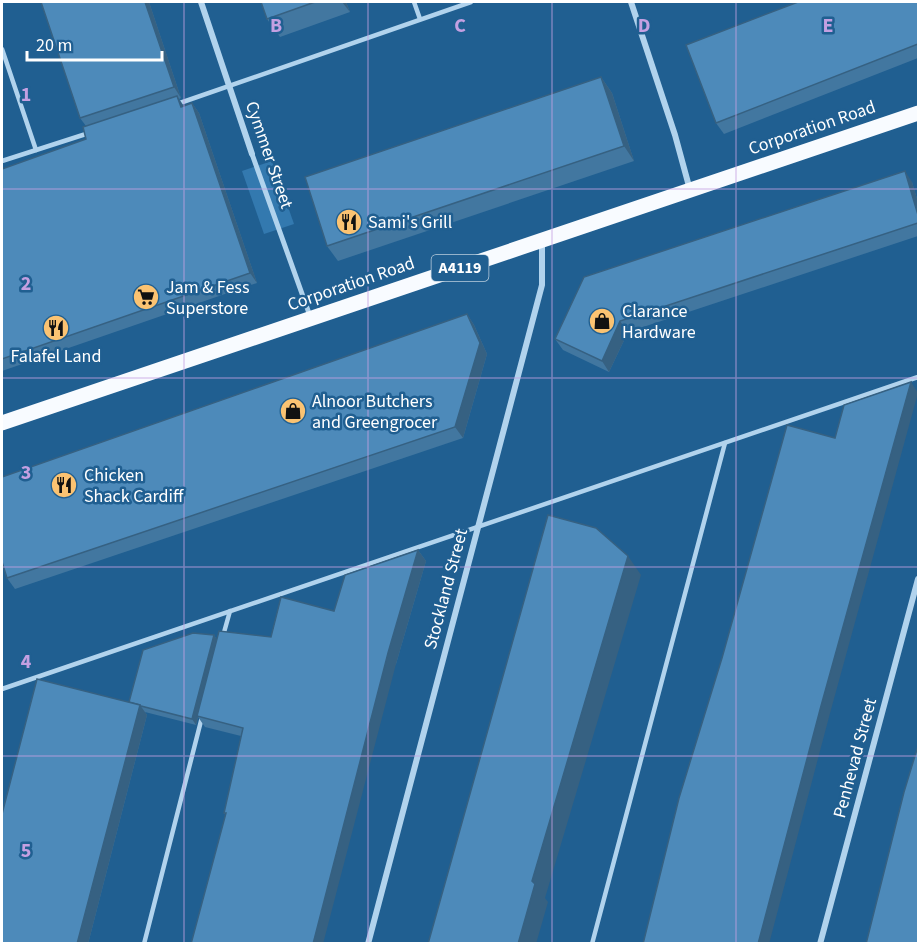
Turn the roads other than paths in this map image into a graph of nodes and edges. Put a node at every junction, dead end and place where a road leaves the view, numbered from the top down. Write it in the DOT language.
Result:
graph roads {
  1 [pos="201,2"];
  2 [pos="414,2"];
  3 [pos="471,2"];
  4 [pos="631,2"];
  5 [pos="420,19"];
  6 [pos="2,49"];
  7 [pos="230,87"];
  8 [pos="167,107"];
  9 [pos="918,113"];
  10 [pos="91,132"];
  11 [pos="36,150"];
  12 [pos="252,154"];
  13 [pos="2,161"];
  14 [pos="690,190"];
  15 [pos="542,240"];
  16 [pos="311,318"];
  17 [pos="918,377"];
  18 [pos="2,423"];
  19 [pos="725,443"];
  20 [pos="478,528"];
  21 [pos="918,579"];
  22 [pos="230,611"];
  23 [pos="221,645"];
  24 [pos="2,688"];
  25 [pos="203,714"];
  26 [pos="144,944"];
  27 [pos="368,944"];
  28 [pos="591,944"];
  29 [pos="820,944"];
  1 -- 7 [label="street, Cymmer Street"];
  2 -- 5 [label="lane"];
  3 -- 5 [label="lane"];
  4 -- 14 [label="street"];
  5 -- 7 [label="lane"];
  6 -- 11 [label="lane"];
  7 -- 8 [label="lane"];
  7 -- 12 [label="street, Cymmer Street"];
  9 -- 14 [label="main road, Corporation Road / A4119"];
  10 -- 11 [label="lane"];
  11 -- 13 [label="lane"];
  12 -- 16 [label="street, Cymmer Street"];
  14 -- 15 [label="main road, Corporation Road / A4119"];
  15 -- 16 [label="main road, Corporation Road / A4119"];
  15 -- 20 [label="street, Stockland Street"];
  16 -- 18 [label="main road, Corporation Road / A4119"];
  17 -- 19 [label="lane"];
  19 -- 20 [label="lane"];
  19 -- 28 [label="lane"];
  20 -- 22 [label="lane"];
  20 -- 27 [label="street, Stockland Street"];
  21 -- 29 [label="street, Penhevad Street"];
  22 -- 23 [label="lane"];
  22 -- 24 [label="lane"];
  25 -- 26 [label="lane"];
}
